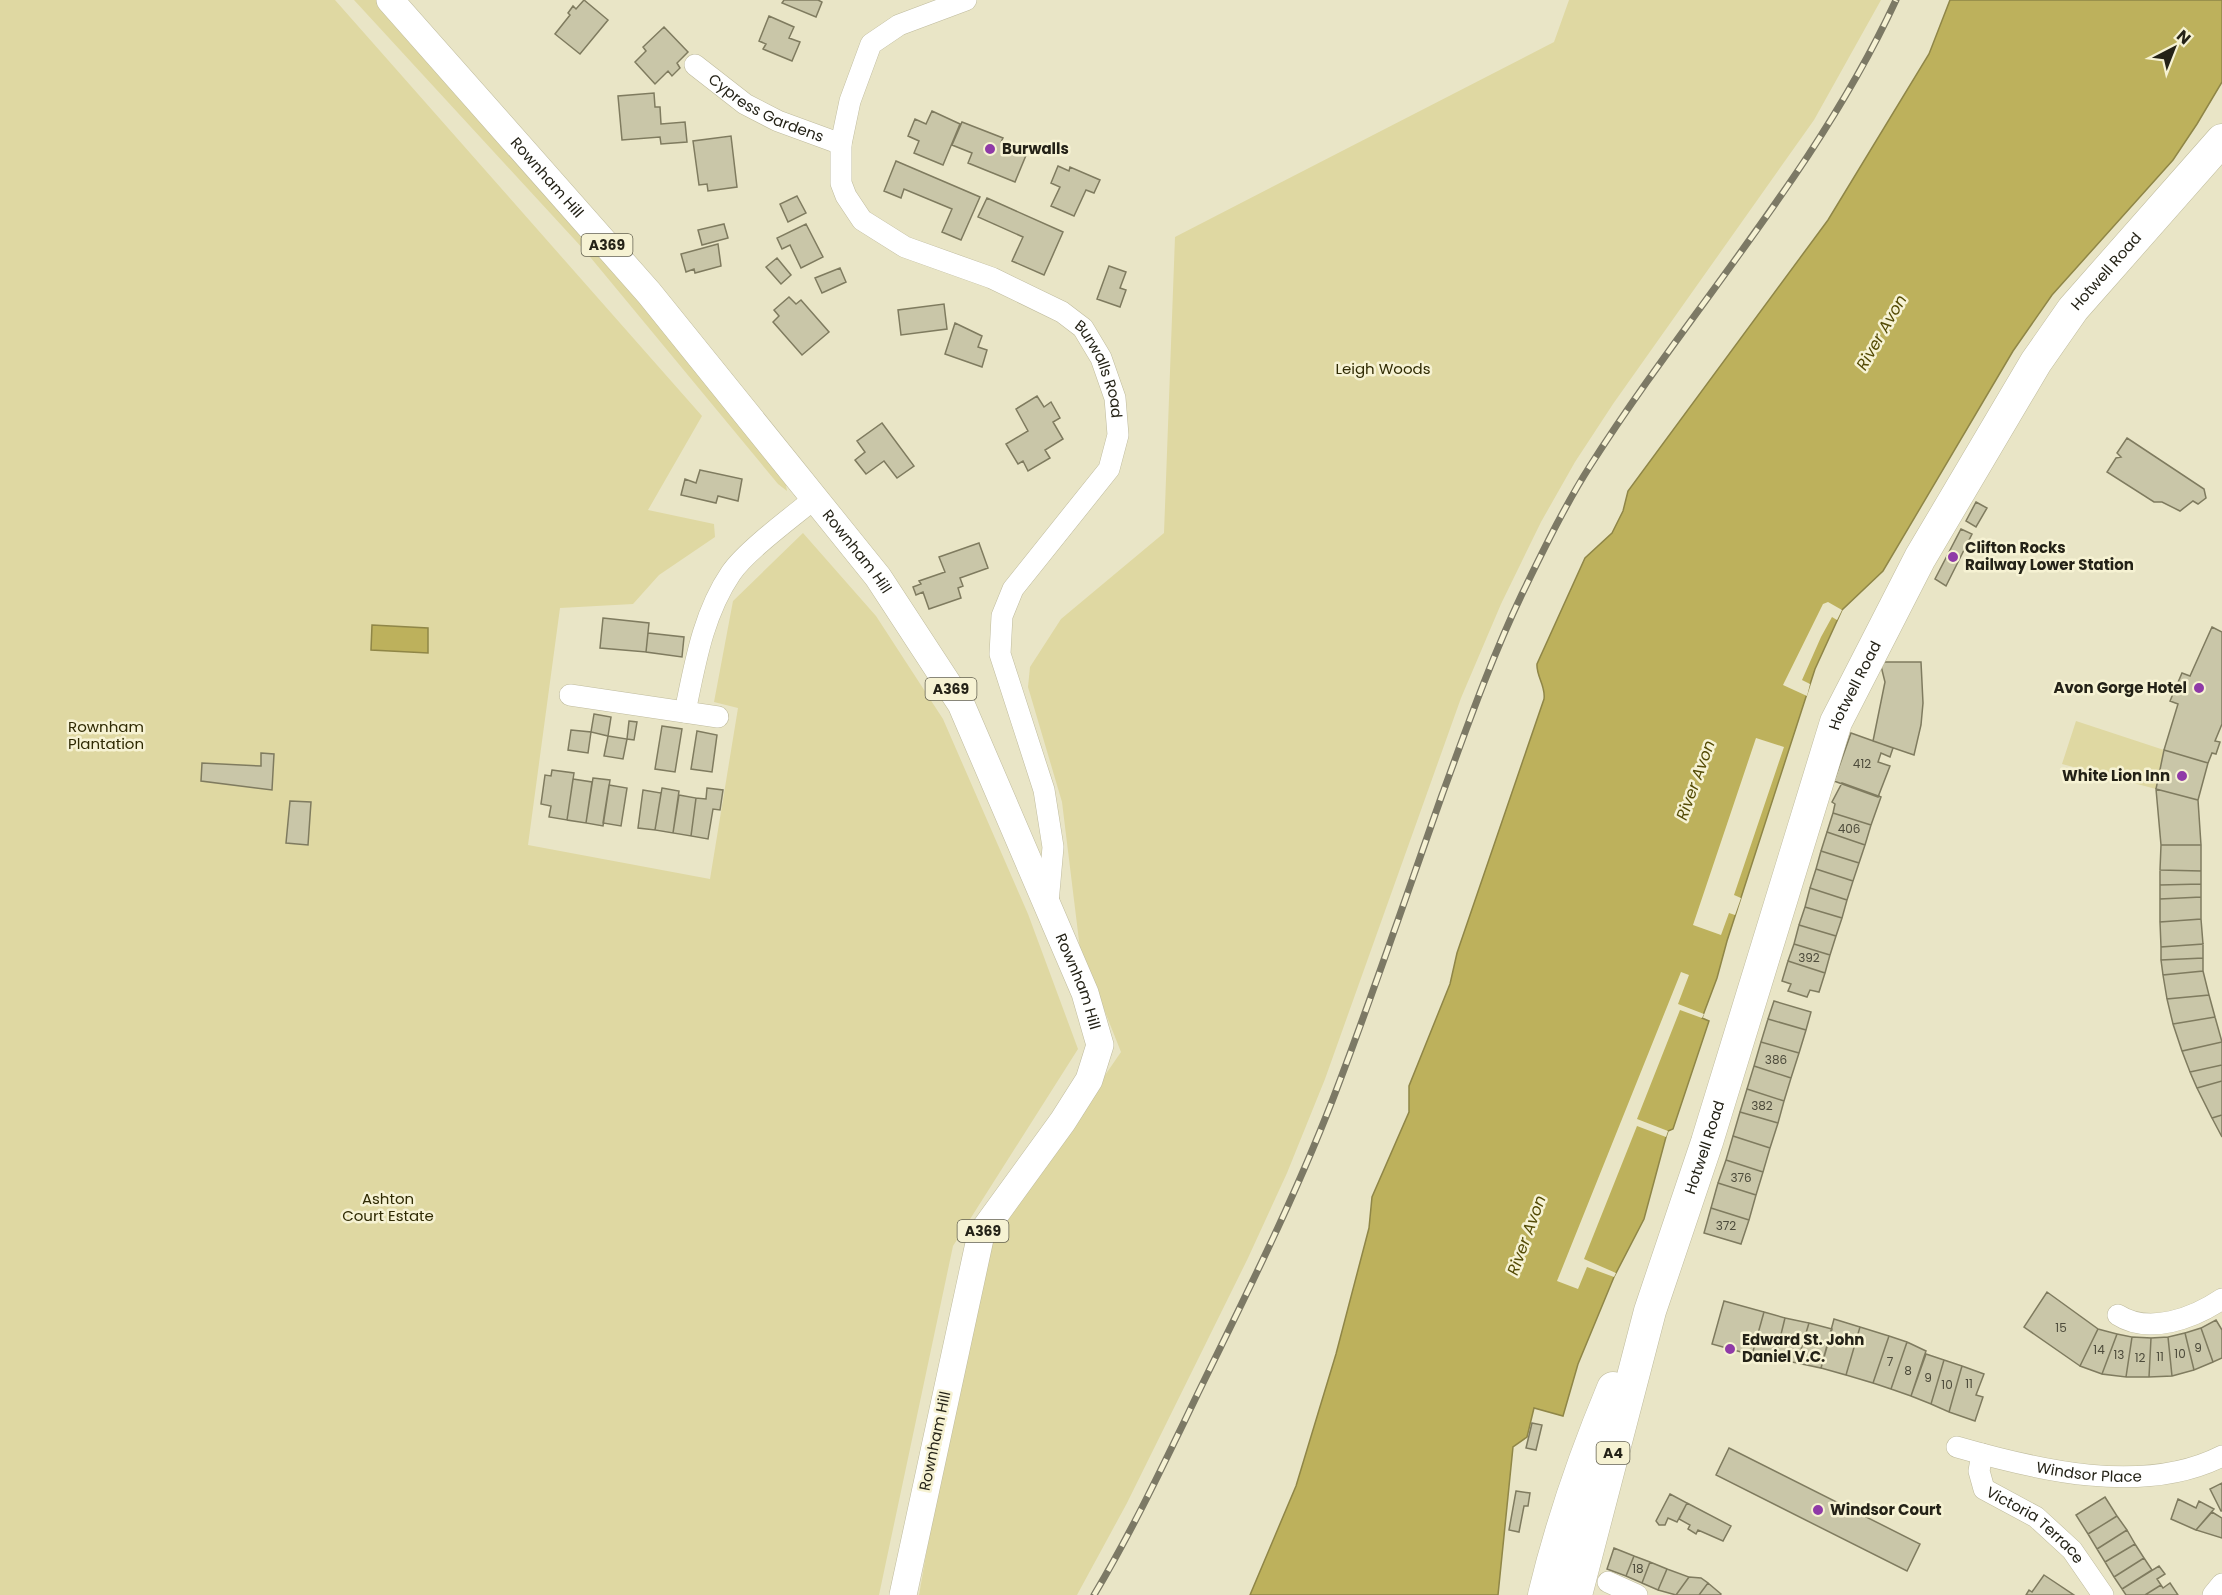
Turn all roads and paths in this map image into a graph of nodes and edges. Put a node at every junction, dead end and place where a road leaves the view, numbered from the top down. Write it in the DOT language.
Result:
graph roads {
  1 [pos="390,0"];
  2 [pos="966,0"];
  3 [pos="695,65"];
  4 [pos="2222,140"];
  5 [pos="841,144"];
  6 [pos="814,499"];
  7 [pos="570,695"];
  8 [pos="685,712"];
  9 [pos="718,717"];
  10 [pos="1048,903"];
  11 [pos="2222,1299"];
  12 [pos="1650,1311"];
  13 [pos="2118,1316"];
  14 [pos="1957,1447"];
  15 [pos="1982,1454"];
  16 [pos="2222,1456"];
  17 [pos="1608,1582"];
  18 [pos="2222,1584"];
  19 [pos="903,1595"];
  20 [pos="1544,1595"];
  21 [pos="1576,1595"];
  22 [pos="1637,1595"];
  23 [pos="2103,1595"];
  24 [pos="2213,1595"];
  1 -- 6 [label="main road, Rownham Hill / A369"];
  2 -- 5 [label="street, Burwalls Road"];
  3 -- 5 [label="street, Cypress Gardens"];
  4 -- 12 [label="highway, Hotwell Road / A4"];
  5 -- 10 [label="street, Burwalls Road"];
  6 -- 8 [label="street, Rownham Hill"];
  6 -- 10 [label="main road, Rownham Hill / A369"];
  7 -- 8 [label="street"];
  8 -- 9 [label="street"];
  10 -- 19 [label="main road, Rownham Hill / A369"];
  11 -- 13 [label="street"];
  12 -- 20 [label="highway, Hotwell Road / A4"];
  12 -- 21 [label="highway, Hotwell Road / A4"];
  14 -- 15 [label="street, Windsor Place"];
  15 -- 16 [label="street, Windsor Place"];
  15 -- 23 [label="street, Victoria Terrace"];
  17 -- 22 [label="street"];
  18 -- 24 [label="street"];
}
